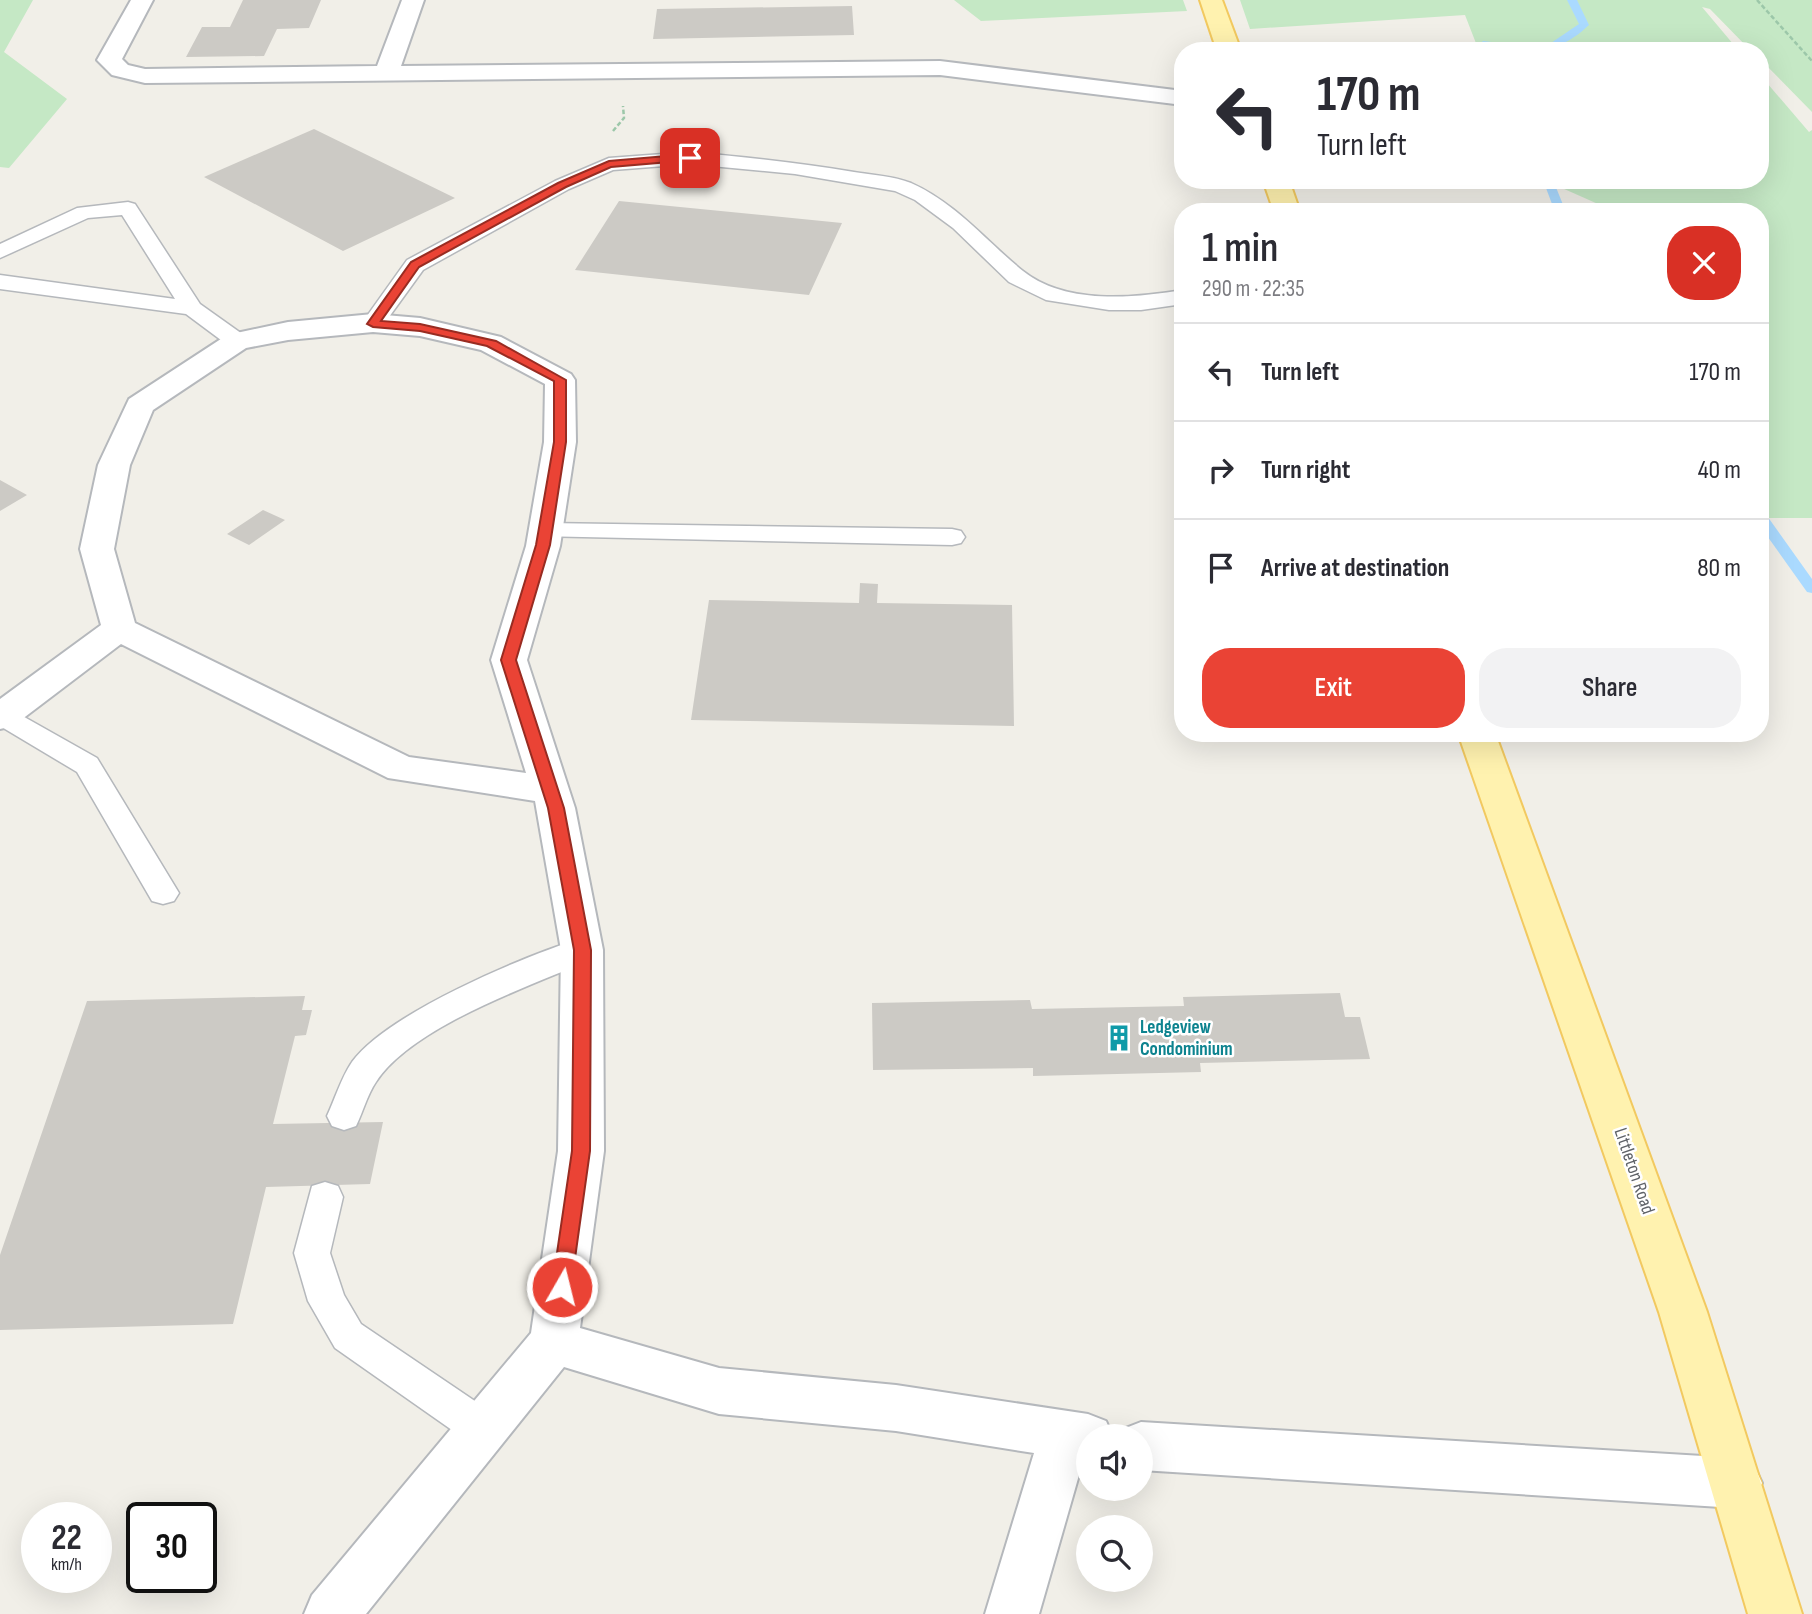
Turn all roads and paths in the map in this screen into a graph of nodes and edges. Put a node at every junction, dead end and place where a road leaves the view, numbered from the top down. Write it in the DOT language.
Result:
graph roads {
  1 [pos="142,0"];
  2 [pos="413,0"];
  3 [pos="1211,0"];
  4 [pos="1757,0"];
  5 [pos="1226,42"];
  6 [pos="1812,61"];
  7 [pos="387,73"];
  8 [pos="1174,97"];
  9 [pos="0,252"];
  10 [pos="0,282"];
  11 [pos="1174,298"];
  12 [pos="192,308"];
  13 [pos="373,324"];
  14 [pos="237,341"];
  15 [pos="546,531"];
  16 [pos="952,537"];
  17 [pos="119,629"];
  18 [pos="1,716"];
  19 [pos="1479,742"];
  20 [pos="550,790"];
  21 [pos="163,892"];
  22 [pos="582,950"];
  23 [pos="344,1116"];
  24 [pos="325,1197"];
  25 [pos="554,1342"];
  26 [pos="483,1429"];
  27 [pos="1076,1436"];
  28 [pos="1076,1439"];
  29 [pos="1153,1447"];
  30 [pos="1736,1483"];
  31 [pos="331,1614"];
  32 [pos="1012,1614"];
  33 [pos="1775,1614"];
  1 -- 7 [label="street"];
  2 -- 7 [label="street"];
  3 -- 5 [label="main road"];
  4 -- 6 [label="path"];
  7 -- 8 [label="street"];
  9 -- 12 [label="lane"];
  10 -- 12 [label="lane"];
  11 -- 13 [label="lane"];
  12 -- 14 [label="lane"];
  13 -- 14 [label="street"];
  13 -- 15 [label="street"];
  14 -- 17 [label="street"];
  15 -- 16 [label="lane"];
  15 -- 20 [label="street"];
  17 -- 18 [label="street"];
  17 -- 20 [label="street"];
  18 -- 21 [label="lane"];
  19 -- 30 [label="main road, Littleton Road"];
  20 -- 22 [label="street"];
  22 -- 23 [label="lane"];
  22 -- 25 [label="street"];
  24 -- 26 [label="lane"];
  25 -- 26 [label="street"];
  25 -- 27 [label="street"];
  26 -- 31 [label="street"];
  28 -- 32 [label="street"];
  29 -- 30 [label="street"];
  30 -- 33 [label="main road, Littleton Road"];
}
